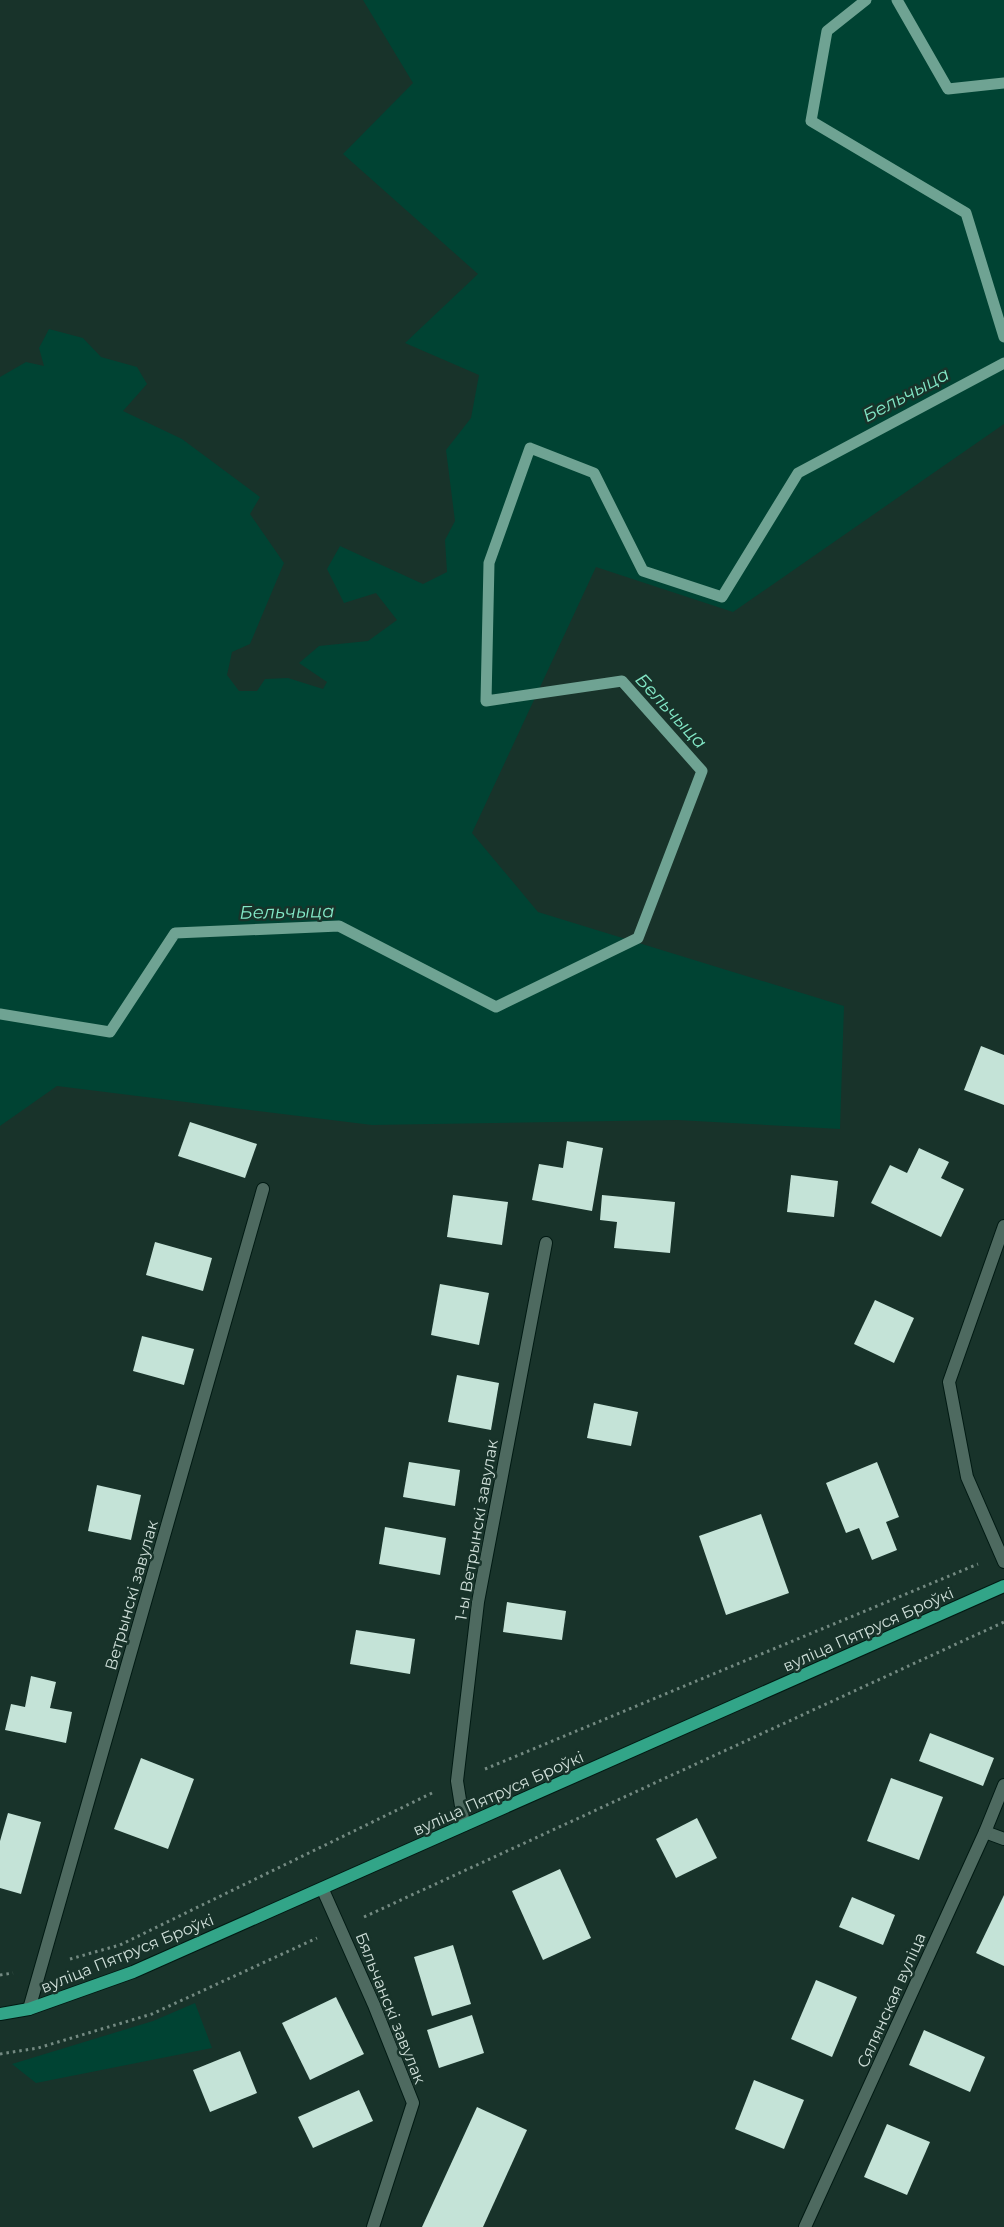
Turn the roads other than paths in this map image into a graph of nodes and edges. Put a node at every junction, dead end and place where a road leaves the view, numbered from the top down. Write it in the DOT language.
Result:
graph roads {
  1 [pos="264,1189"];
  2 [pos="1004,1226"];
  3 [pos="546,1243"];
  4 [pos="1002,1558"];
  5 [pos="1004,1586"];
  6 [pos="1004,1785"];
  7 [pos="464,1825"];
  8 [pos="985,1832"];
  9 [pos="1004,1839"];
  10 [pos="323,1890"];
  11 [pos="30,2009"];
  12 [pos="0,2014"];
  13 [pos="373,2227"];
  14 [pos="806,2227"];
  1 -- 11 [label="street, Ветрынскі завулак"];
  2 -- 4 [label="street"];
  3 -- 7 [label="street, 1-ы Ветрынскі завулак"];
  5 -- 7 [label="main road, вуліца Пятруся Броўкі"];
  6 -- 8 [label="street, Сялянская вуліца"];
  7 -- 10 [label="main road, вуліца Пятруся Броўкі"];
  8 -- 9 [label="street"];
  8 -- 14 [label="street, Сялянская вуліца"];
  10 -- 11 [label="main road, вуліца Пятруся Броўкі"];
  10 -- 13 [label="street, Бяльчанскі завулак"];
  11 -- 12 [label="main road, вуліца Пятруся Броўкі"];
}
